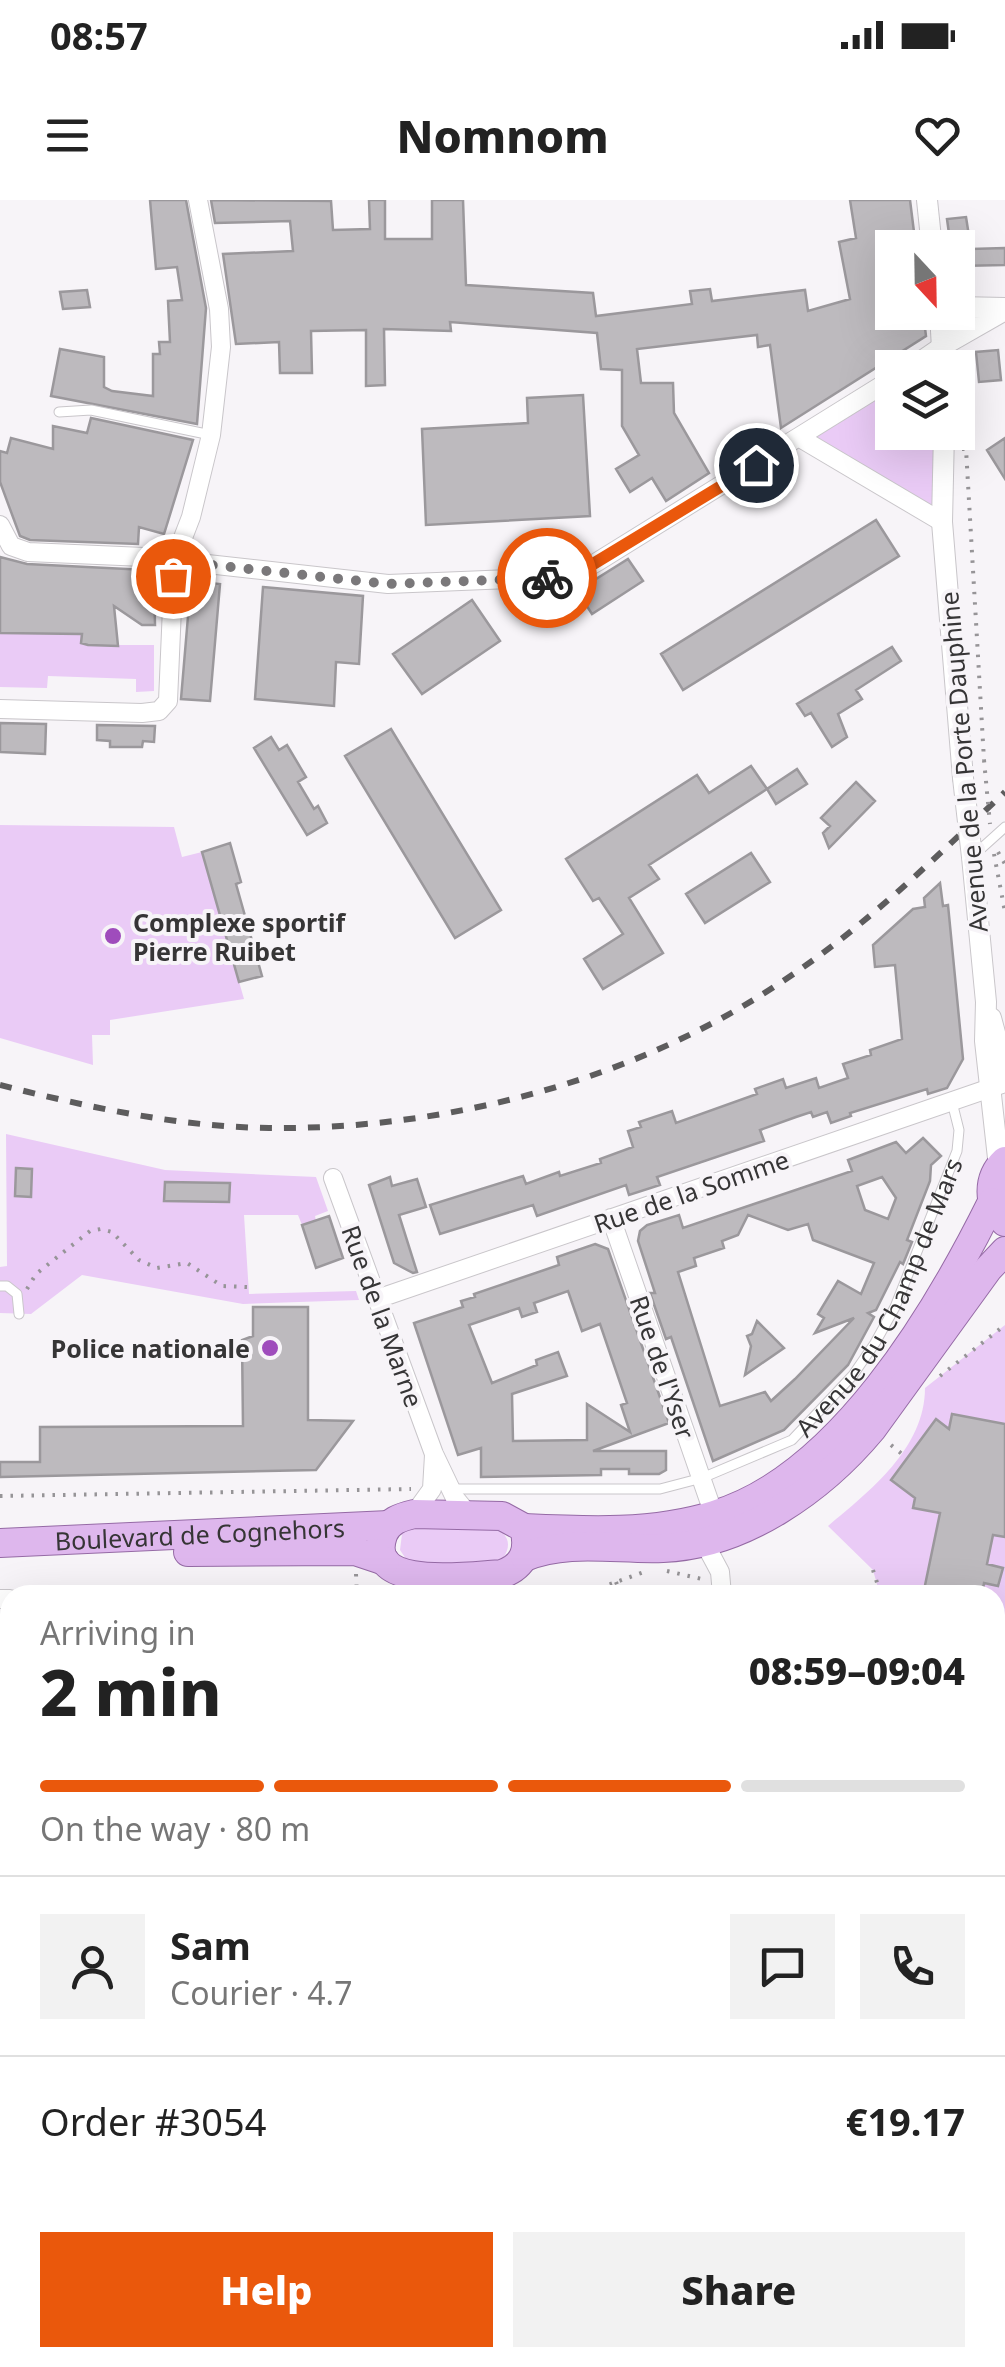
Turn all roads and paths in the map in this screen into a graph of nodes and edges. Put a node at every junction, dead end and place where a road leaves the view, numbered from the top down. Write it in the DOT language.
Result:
graph roads {
  1 [pos="198,200"];
  2 [pos="927,200"];
  3 [pos="930,230"];
  4 [pos="975,308"];
  5 [pos="1005,309"];
  6 [pos="941,330"];
  7 [pos="942,346"];
  8 [pos="936,350"];
  9 [pos="942,350"];
  10 [pos="875,390"];
  11 [pos="59,412"];
  12 [pos="211,435"];
  13 [pos="800,438"];
  14 [pos="944,450"];
  15 [pos="966,450"];
  16 [pos="942,522"];
  17 [pos="0,526"];
  18 [pos="174,561"];
  19 [pos="0,708"];
  20 [pos="1005,827"];
  21 [pos="991,839"];
  22 [pos="972,856"];
  23 [pos="1005,912"];
  24 [pos="986,1002"];
  25 [pos="1005,1070"];
  26 [pos="997,1086"];
  27 [pos="952,1101"];
  28 [pos="1002,1164"];
  29 [pos="333,1178"];
  30 [pos="999,1212"];
  31 [pos="611,1218"];
  32 [pos="1005,1251"];
  33 [pos="0,1286"];
  34 [pos="247,1288"];
  35 [pos="377,1299"];
  36 [pos="20,1300"];
  37 [pos="19,1314"];
  38 [pos="1005,1325"];
  39 [pos="938,1378"];
  40 [pos="702,1478"];
  41 [pos="441,1489"];
  42 [pos="0,1496"];
  43 [pos="469,1515"];
  44 [pos="714,1516"];
  45 [pos="401,1520"];
  46 [pos="524,1528"];
  47 [pos="704,1542"];
  48 [pos="6,1543"];
  49 [pos="385,1561"];
  50 [pos="659,1568"];
  51 [pos="356,1570"];
  52 [pos="649,1570"];
  53 [pos="873,1570"];
  54 [pos="720,1572"];
  55 [pos="505,1575"];
  56 [pos="616,1582"];
  57 [pos="357,1585"];
  58 [pos="446,1585"];
  59 [pos="455,1585"];
  60 [pos="608,1585"];
  61 [pos="617,1585"];
  62 [pos="721,1585"];
  63 [pos="878,1585"];
  1 -- 12 [label="street"];
  2 -- 3 [label="street"];
  4 -- 5 [label="street"];
  5 -- 7 [label="street"];
  6 -- 7 [label="street"];
  7 -- 8 [label="street"];
  7 -- 9 [label="street"];
  10 -- 13 [label="street"];
  11 -- 12 [label="lane"];
  12 -- 18 [label="street"];
  13 -- 16 [label="street"];
  13 -- 18 [label="street"];
  14 -- 16 [label="street, Avenue de la Porte Dauphine"];
  15 -- 21 [label="path, bridge"];
  16 -- 22 [label="street, Avenue de la Porte Dauphine, bridge"];
  17 -- 18 [label="street"];
  18 -- 19 [label="street"];
  20 -- 21 [label="lane"];
  21 -- 22 [label="lane"];
  21 -- 23 [label="path"];
  22 -- 24 [label="street, Avenue de la Porte Dauphine"];
  24 -- 25 [label="street, Avenue de la Porte Dauphine"];
  24 -- 26 [label="street, Avenue de la Porte Dauphine"];
  26 -- 27 [label="street, Rue de la Somme"];
  26 -- 28 [label="street, Avenue de la Porte Dauphine"];
  27 -- 31 [label="street, Rue de la Somme"];
  27 -- 40 [label="lane, Avenue du Champ de Mars"];
  28 -- 30 [label="main road, Avenue du Champ de Mars"];
  29 -- 35 [label="street, Rue de la Marne"];
  30 -- 44 [label="main road, Avenue du Champ de Mars"];
  31 -- 35 [label="street, Rue de la Somme"];
  31 -- 40 [label="street, Rue de l'Yser"];
  32 -- 47 [label="main road"];
  33 -- 36 [label="lane"];
  34 -- 36 [label="path"];
  35 -- 41 [label="street, Rue de la Marne"];
  36 -- 37 [label="lane"];
  38 -- 39 [label="path"];
  40 -- 41 [label="lane, Avenue du Champ de Mars"];
  40 -- 44 [label="street, Rue de l'Yser"];
  41 -- 42 [label="path"];
  41 -- 43 [label="street, Rue de la Marne"];
  41 -- 45 [label="street"];
  43 -- 45 [label="main road, Boulevard de Cognehors"];
  43 -- 46 [label="main road, Avenue du Champ de Mars"];
  44 -- 46 [label="main road, Avenue du Champ de Mars"];
  45 -- 48 [label="main road, Boulevard de Cognehors"];
  45 -- 49 [label="main road"];
  46 -- 55 [label="main road"];
  47 -- 54 [label="street"];
  47 -- 55 [label="main road"];
  48 -- 49 [label="main road, Boulevard de Cognehors"];
  49 -- 58 [label="main road, Boulevard de Cognehors"];
  50 -- 54 [label="path"];
  51 -- 57 [label="path"];
  52 -- 56 [label="path"];
  53 -- 63 [label="path"];
  54 -- 62 [label="street"];
  55 -- 59 [label="main road, Boulevard de Cognehors"];
  56 -- 60 [label="path"];
  56 -- 61 [label="path"];
}
